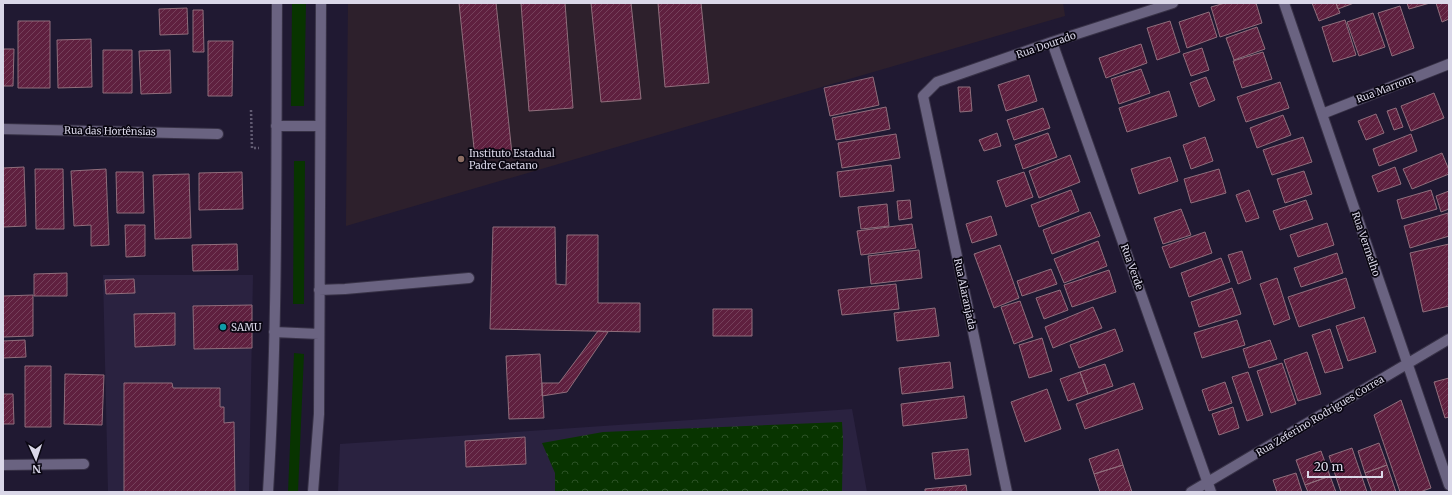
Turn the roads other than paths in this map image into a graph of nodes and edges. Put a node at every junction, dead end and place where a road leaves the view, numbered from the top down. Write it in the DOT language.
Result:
graph roads {
  1 [pos="277,3"];
  2 [pos="321,3"];
  3 [pos="1173,3"];
  4 [pos="1284,3"];
  5 [pos="1052,42"];
  6 [pos="1449,64"];
  7 [pos="923,96"];
  8 [pos="1322,114"];
  9 [pos="276,126"];
  10 [pos="320,126"];
  11 [pos="3,129"];
  12 [pos="218,134"];
  13 [pos="469,278"];
  14 [pos="319,290"];
  15 [pos="274,332"];
  16 [pos="319,334"];
  17 [pos="1449,339"];
  18 [pos="1408,363"];
  19 [pos="84,464"];
  20 [pos="3,465"];
  21 [pos="1449,485"];
  22 [pos="1210,487"];
  23 [pos="268,492"];
  24 [pos="313,492"];
  25 [pos="1008,492"];
  26 [pos="1191,492"];
  1 -- 9 [label="street"];
  2 -- 10 [label="street"];
  3 -- 5 [label="street, Rua Dourado"];
  4 -- 8 [label="street, Rua Vermelho"];
  5 -- 7 [label="street, Rua Dourado"];
  5 -- 22 [label="street, Rua Verde"];
  6 -- 8 [label="street, Rua Marrom"];
  7 -- 25 [label="street, Rua Alaranjada"];
  8 -- 18 [label="street, Rua Vermelho"];
  9 -- 10 [label="street"];
  9 -- 15 [label="street"];
  10 -- 14 [label="street"];
  11 -- 12 [label="street, Rua das Hortênsias"];
  13 -- 14 [label="street"];
  14 -- 16 [label="street"];
  15 -- 16 [label="street"];
  15 -- 23 [label="street"];
  16 -- 24 [label="street"];
  17 -- 18 [label="street, Rua Zeferino Rodrigues Correa"];
  18 -- 21 [label="street, Rua Vermelho"];
  18 -- 22 [label="street, Rua Zeferino Rodrigues Correa"];
  19 -- 20 [label="street"];
  22 -- 26 [label="street, Rua Zeferino Rodrigues Correa"];
}
